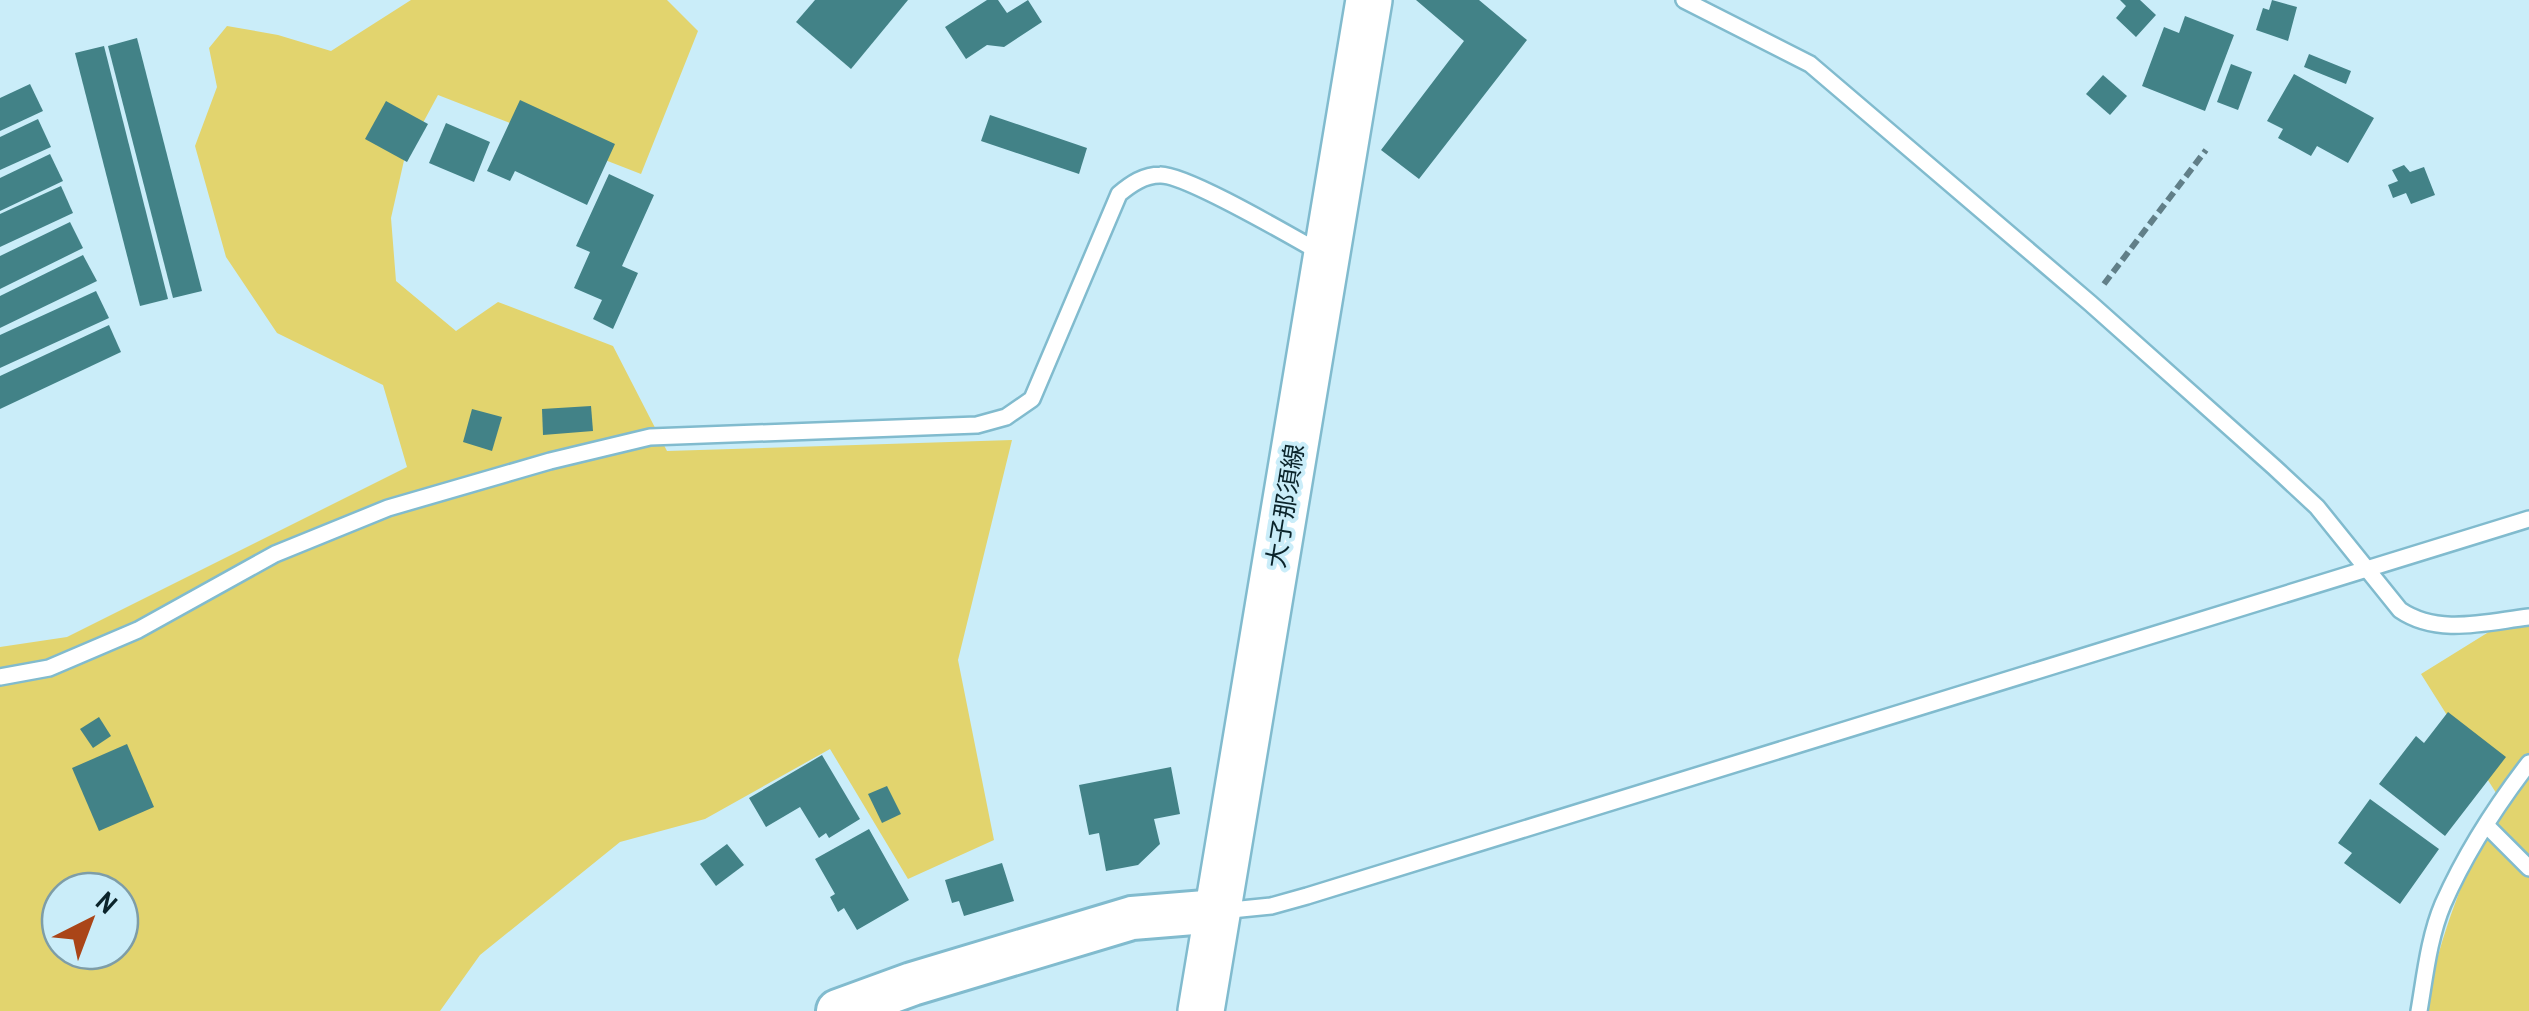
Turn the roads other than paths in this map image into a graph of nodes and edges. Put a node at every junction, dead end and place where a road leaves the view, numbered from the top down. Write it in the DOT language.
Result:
graph roads {
  1 [pos="1370,0"];
  2 [pos="1684,0"];
  3 [pos="1326,256"];
  4 [pos="2529,519"];
  5 [pos="2364,569"];
  6 [pos="2529,617"];
  7 [pos="0,678"];
  8 [pos="2529,764"];
  9 [pos="2486,825"];
  10 [pos="2529,868"];
  11 [pos="1218,912"];
  12 [pos="838,1011"];
  13 [pos="1201,1011"];
  14 [pos="2420,1011"];
  1 -- 3 [label="main road, 大子那須線"];
  2 -- 5 [label="lane"];
  3 -- 7 [label="lane"];
  3 -- 11 [label="main road, 大子那須線"];
  4 -- 5 [label="lane"];
  5 -- 6 [label="lane"];
  5 -- 11 [label="lane"];
  8 -- 9 [label="lane"];
  9 -- 10 [label="lane"];
  9 -- 14 [label="lane"];
  11 -- 12 [label="street"];
  11 -- 13 [label="main road, 大子那須線"];
}
